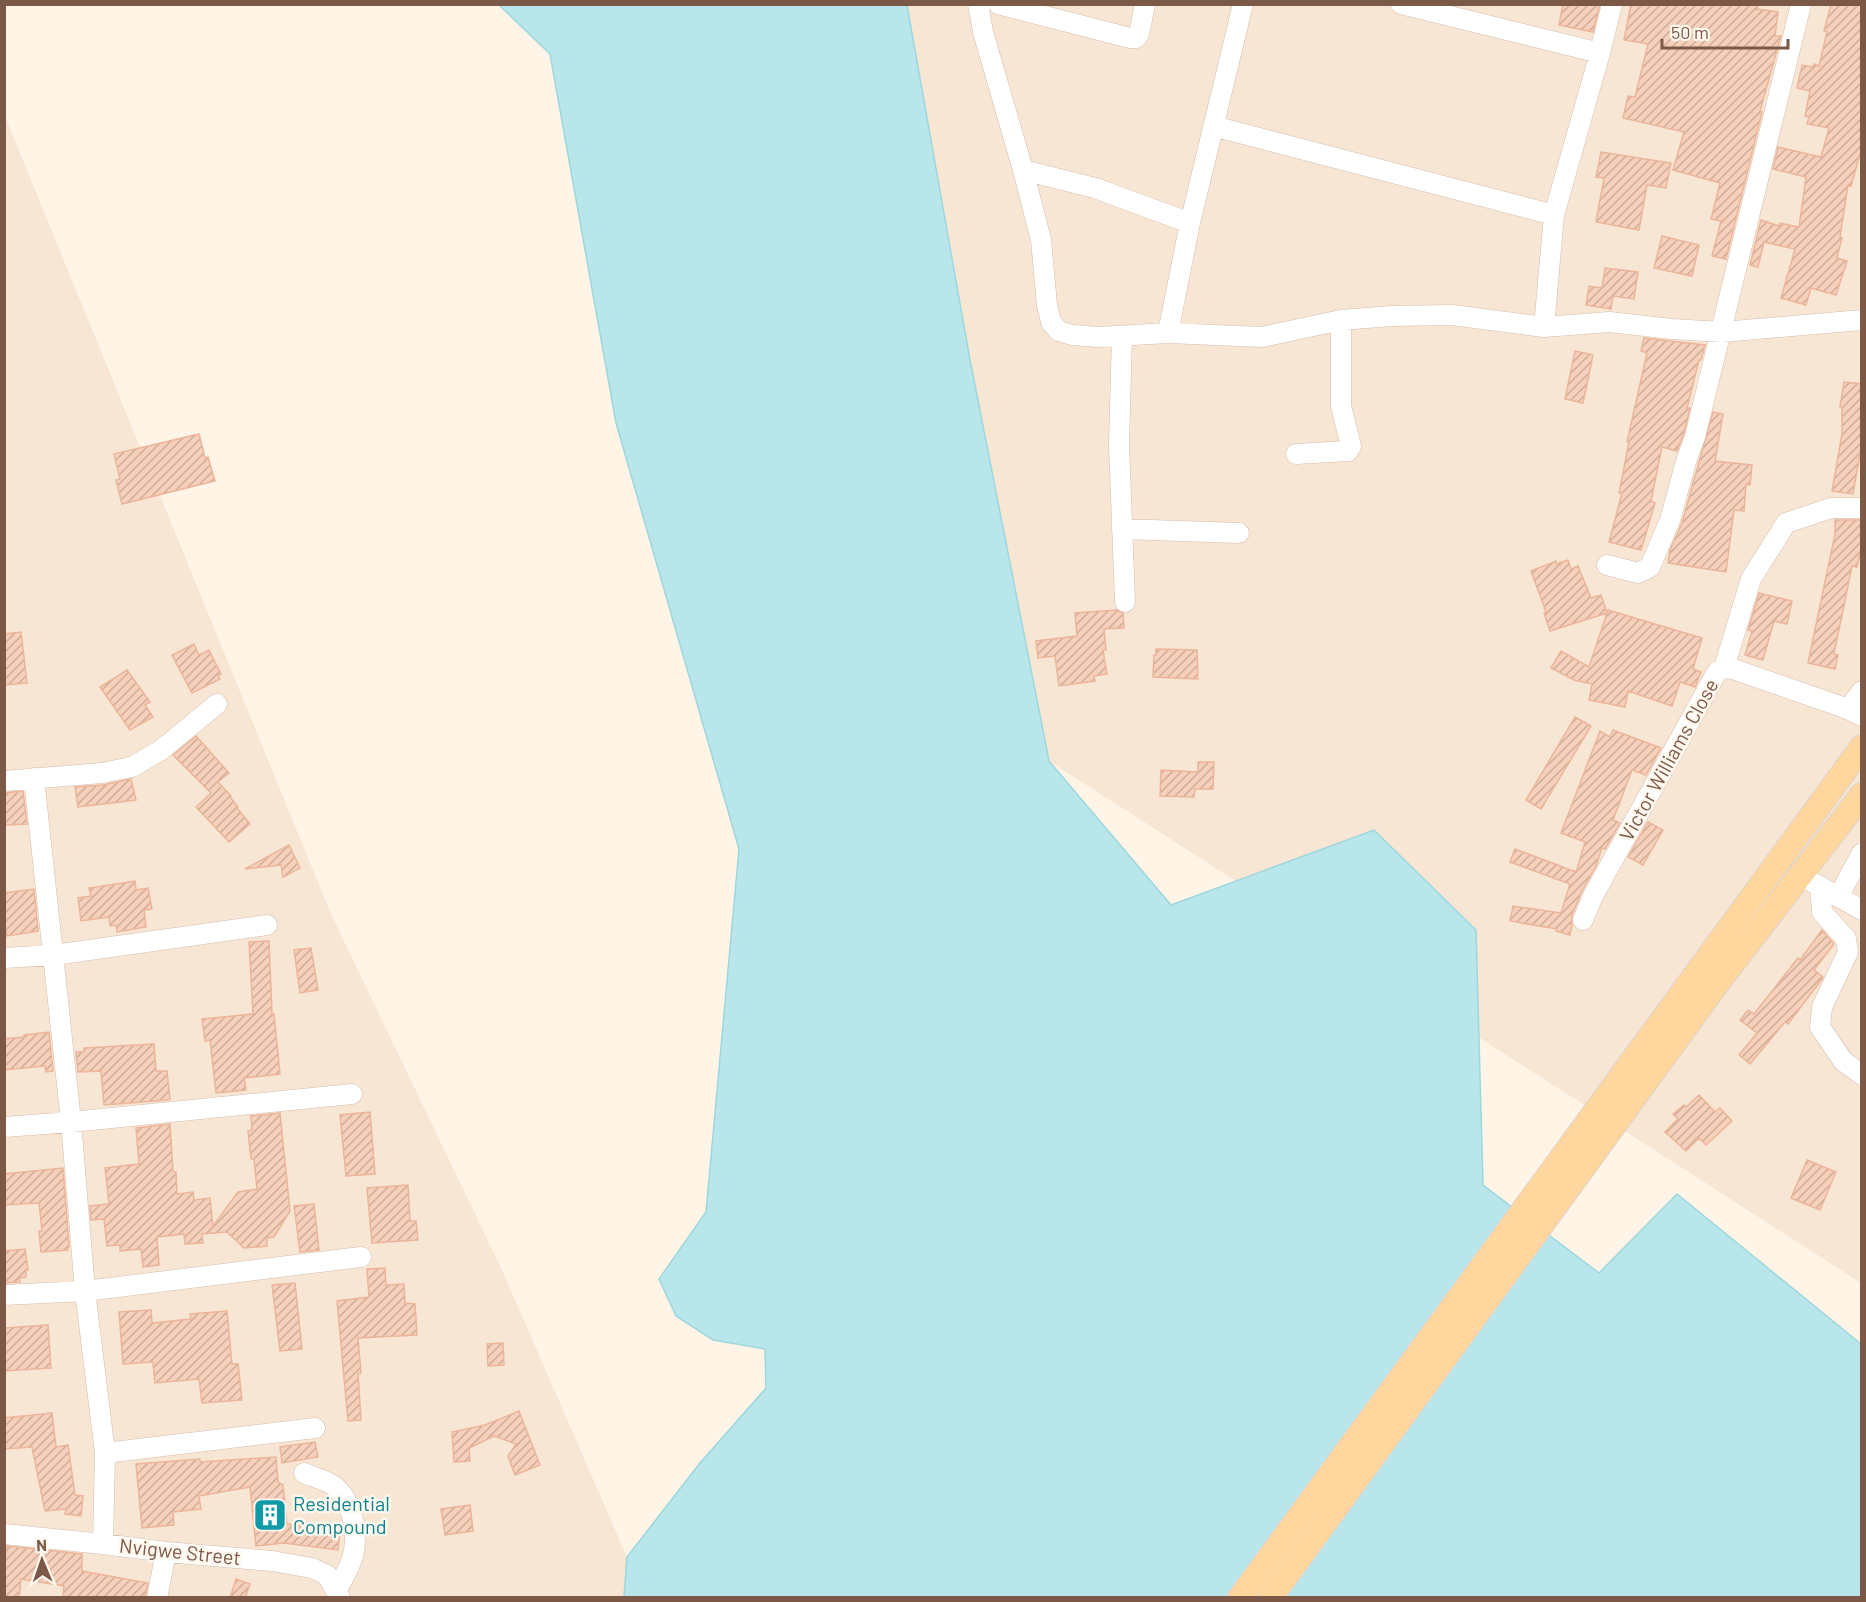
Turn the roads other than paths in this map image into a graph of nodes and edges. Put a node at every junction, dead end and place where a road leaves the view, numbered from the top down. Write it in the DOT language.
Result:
graph roads {
  1 [pos="978,4"];
  2 [pos="998,4"];
  3 [pos="1145,4"];
  4 [pos="1243,4"];
  5 [pos="1401,4"];
  6 [pos="1612,4"];
  7 [pos="1801,4"];
  8 [pos="1600,52"];
  9 [pos="1213,126"];
  10 [pos="1023,170"];
  11 [pos="1554,215"];
  12 [pos="1190,223"];
  13 [pos="1341,320"];
  14 [pos="1862,320"];
  15 [pos="1544,327"];
  16 [pos="1722,332"];
  17 [pos="1168,333"];
  18 [pos="1122,336"];
  19 [pos="1296,454"];
  20 [pos="1862,508"];
  21 [pos="1122,529"];
  22 [pos="1239,533"];
  23 [pos="1607,566"];
  24 [pos="1125,602"];
  25 [pos="1724,668"];
  26 [pos="1862,691"];
  27 [pos="216,704"];
  28 [pos="1855,713"];
  29 [pos="1862,747"];
  30 [pos="34,778"];
  31 [pos="4,781"];
  32 [pos="1862,795"];
  33 [pos="1862,853"];
  34 [pos="1809,881"];
  35 [pos="1838,897"];
  36 [pos="1862,910"];
  37 [pos="1583,920"];
  38 [pos="267,926"];
  39 [pos="54,955"];
  40 [pos="4,958"];
  41 [pos="1708,976"];
  42 [pos="1862,1075"];
  43 [pos="352,1094"];
  44 [pos="71,1122"];
  45 [pos="4,1127"];
  46 [pos="361,1257"];
  47 [pos="85,1291"];
  48 [pos="4,1294"];
  49 [pos="315,1428"];
  50 [pos="105,1453"];
  51 [pos="304,1473"];
  52 [pos="4,1534"];
  53 [pos="103,1544"];
  54 [pos="166,1552"];
  55 [pos="339,1594"];
  56 [pos="157,1598"];
  57 [pos="1240,1598"];
  58 [pos="1270,1598"];
  1 -- 10 [label="street"];
  2 -- 3 [label="street"];
  4 -- 9 [label="street"];
  5 -- 8 [label="street"];
  6 -- 8 [label="street"];
  7 -- 16 [label="street"];
  8 -- 11 [label="street"];
  9 -- 11 [label="street"];
  9 -- 12 [label="street"];
  10 -- 12 [label="street"];
  10 -- 18 [label="street"];
  11 -- 15 [label="street"];
  12 -- 17 [label="street"];
  13 -- 15 [label="street"];
  13 -- 17 [label="street"];
  13 -- 19 [label="street"];
  14 -- 16 [label="street"];
  15 -- 16 [label="street"];
  16 -- 23 [label="street"];
  17 -- 18 [label="street"];
  18 -- 21 [label="street"];
  20 -- 25 [label="street"];
  21 -- 22 [label="street"];
  21 -- 24 [label="street"];
  25 -- 28 [label="street, Victor Williams Close"];
  25 -- 37 [label="street, Victor Williams Close"];
  26 -- 28 [label="street"];
  27 -- 30 [label="street"];
  29 -- 41 [label="main road"];
  30 -- 31 [label="street"];
  30 -- 39 [label="street"];
  32 -- 34 [label="main road"];
  33 -- 35 [label="street"];
  34 -- 35 [label="street"];
  34 -- 41 [label="main road"];
  34 -- 42 [label="street"];
  35 -- 36 [label="street"];
  38 -- 39 [label="street"];
  39 -- 40 [label="street"];
  39 -- 44 [label="street"];
  41 -- 57 [label="main road"];
  41 -- 58 [label="main road"];
  43 -- 44 [label="street"];
  44 -- 45 [label="street"];
  44 -- 47 [label="street"];
  46 -- 47 [label="street"];
  47 -- 48 [label="street"];
  47 -- 50 [label="street"];
  49 -- 50 [label="street"];
  50 -- 53 [label="street"];
  51 -- 55 [label="street"];
  52 -- 53 [label="street, Nvigwe Street"];
  53 -- 54 [label="street, Nvigwe Street"];
  54 -- 55 [label="street, Nvigwe Street"];
  54 -- 56 [label="street"];
}
